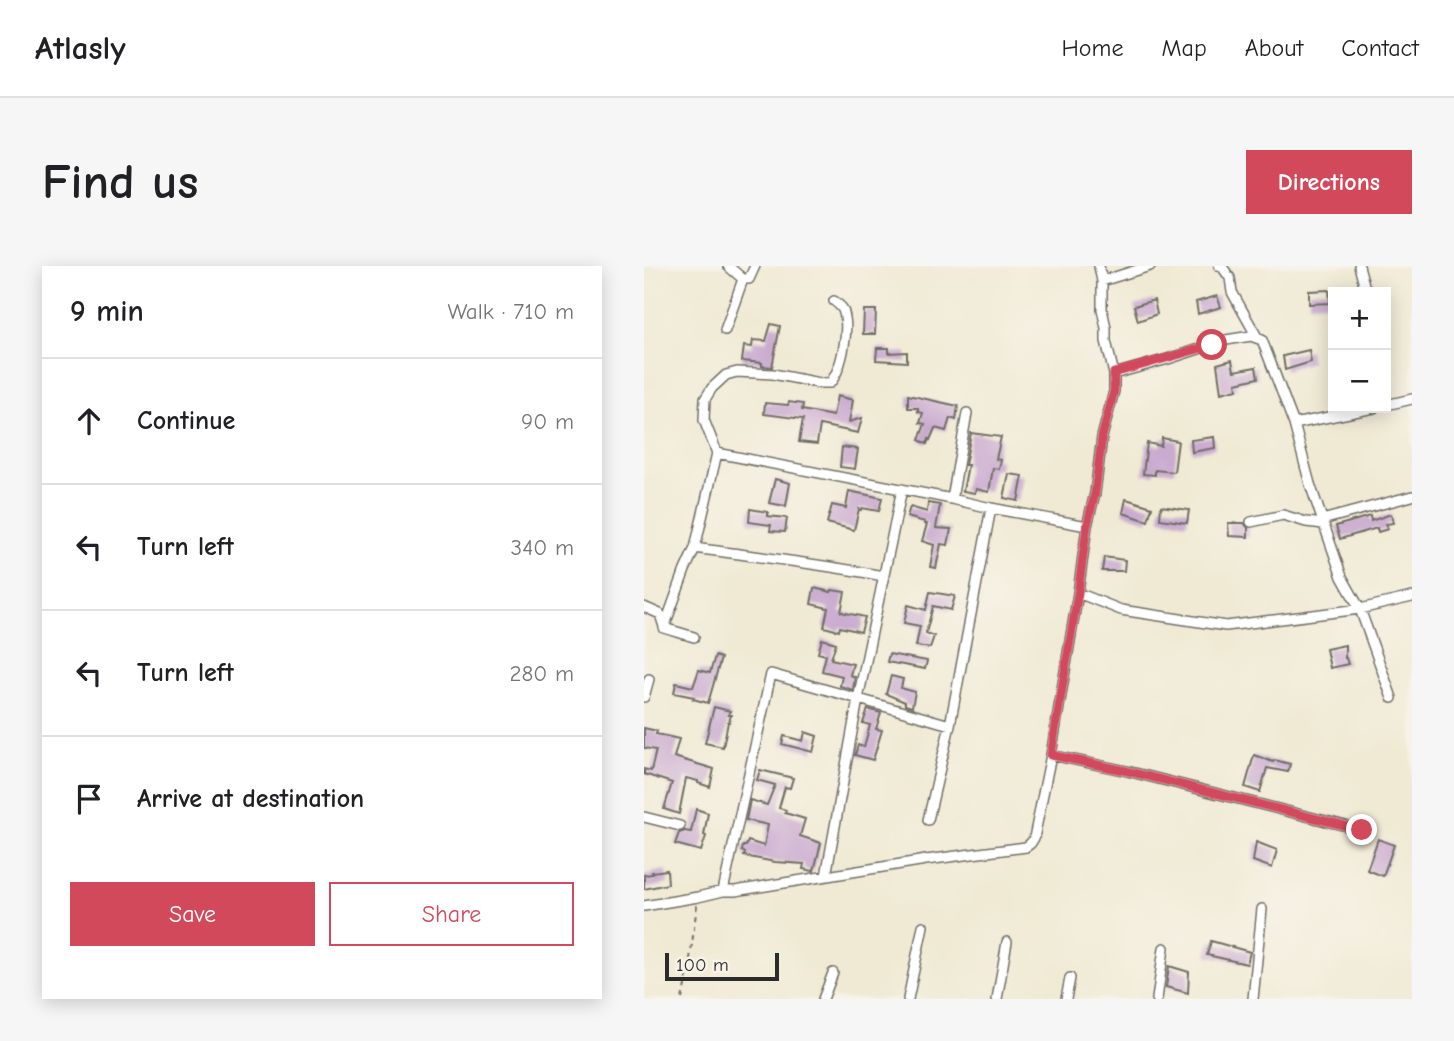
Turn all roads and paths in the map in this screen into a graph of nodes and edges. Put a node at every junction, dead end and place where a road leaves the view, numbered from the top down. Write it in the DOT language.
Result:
graph roads {
  1 [pos="729,266"];
  2 [pos="755,266"];
  3 [pos="1099,266"];
  4 [pos="1150,266"];
  5 [pos="1219,266"];
  6 [pos="1359,266"];
  7 [pos="743,279"];
  8 [pos="1102,281"];
  9 [pos="1365,287"];
  10 [pos="834,300"];
  11 [pos="725,330"];
  12 [pos="1257,337"];
  13 [pos="1114,373"];
  14 [pos="1412,399"];
  15 [pos="1391,404"];
  16 [pos="967,413"];
  17 [pos="1349,413"];
  18 [pos="1293,424"];
  19 [pos="717,453"];
  20 [pos="902,489"];
  21 [pos="1412,495"];
  22 [pos="952,499"];
  23 [pos="991,509"];
  24 [pos="1251,522"];
  25 [pos="1323,522"];
  26 [pos="1087,526"];
  27 [pos="695,548"];
  28 [pos="883,576"];
  29 [pos="1078,593"];
  30 [pos="1412,597"];
  31 [pos="644,607"];
  32 [pos="1360,609"];
  33 [pos="664,628"];
  34 [pos="694,637"];
  35 [pos="649,679"];
  36 [pos="644,697"];
  37 [pos="1392,698"];
  38 [pos="858,699"];
  39 [pos="950,725"];
  40 [pos="1051,755"];
  41 [pos="644,817"];
  42 [pos="928,820"];
  43 [pos="680,826"];
  44 [pos="1362,830"];
  45 [pos="826,876"];
  46 [pos="723,891"];
  47 [pos="698,897"];
  48 [pos="644,906"];
  49 [pos="1262,909"];
  50 [pos="923,926"];
  51 [pos="1007,943"];
  52 [pos="1164,948"];
  53 [pos="833,973"];
  54 [pos="1070,978"];
  55 [pos="682,999"];
  56 [pos="823,999"];
  57 [pos="908,999"];
  58 [pos="997,999"];
  59 [pos="1066,999"];
  60 [pos="1157,999"];
  61 [pos="1253,999"];
  1 -- 7 [label="street"];
  2 -- 7 [label="street"];
  3 -- 8 [label="street"];
  4 -- 8 [label="street"];
  5 -- 12 [label="street"];
  6 -- 9 [label="street"];
  7 -- 11 [label="street"];
  8 -- 13 [label="street"];
  10 -- 19 [label="street"];
  12 -- 13 [label="street"];
  12 -- 18 [label="street"];
  13 -- 26 [label="street"];
  14 -- 15 [label="street"];
  16 -- 22 [label="street"];
  17 -- 18 [label="street"];
  18 -- 25 [label="street"];
  19 -- 20 [label="street"];
  19 -- 27 [label="street"];
  20 -- 22 [label="street"];
  20 -- 28 [label="street"];
  21 -- 25 [label="street"];
  22 -- 23 [label="street"];
  23 -- 26 [label="street"];
  23 -- 39 [label="street"];
  24 -- 25 [label="street"];
  25 -- 32 [label="street"];
  26 -- 29 [label="street"];
  27 -- 28 [label="street"];
  27 -- 33 [label="street"];
  28 -- 38 [label="street"];
  29 -- 32 [label="street"];
  29 -- 40 [label="street"];
  30 -- 32 [label="street"];
  31 -- 33 [label="street"];
  32 -- 37 [label="street"];
  33 -- 34 [label="street"];
  35 -- 36 [label="street"];
  38 -- 39 [label="street"];
  38 -- 45 [label="street"];
  38 -- 46 [label="street"];
  39 -- 42 [label="street"];
  40 -- 44 [label="street"];
  40 -- 45 [label="street"];
  41 -- 43 [label="street"];
  45 -- 46 [label="street"];
  46 -- 47 [label="street"];
  47 -- 48 [label="street"];
  47 -- 55 [label="path"];
  49 -- 61 [label="street"];
  50 -- 57 [label="street"];
  51 -- 58 [label="street"];
  52 -- 60 [label="street"];
  53 -- 56 [label="street"];
  54 -- 59 [label="street"];
}
